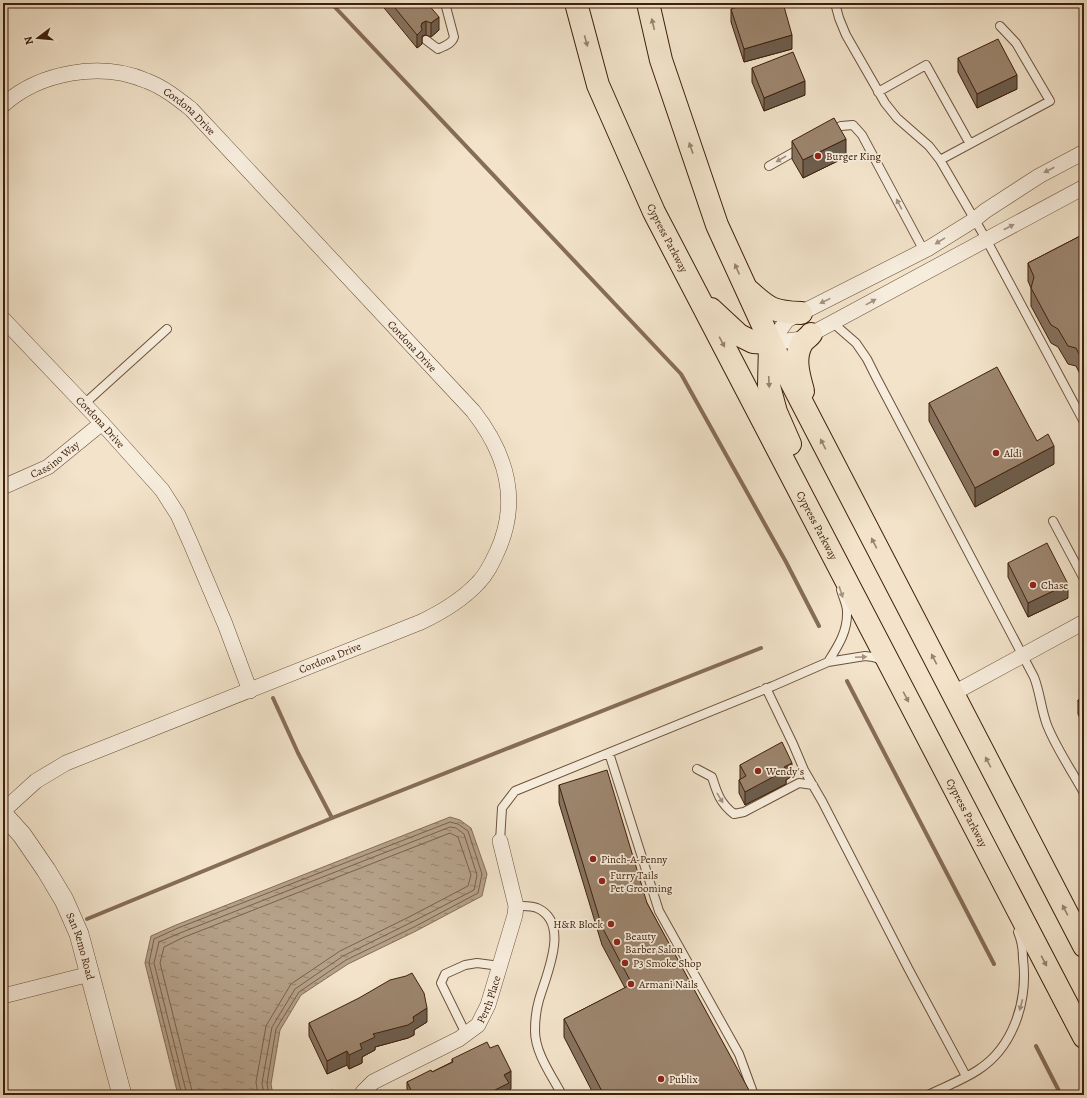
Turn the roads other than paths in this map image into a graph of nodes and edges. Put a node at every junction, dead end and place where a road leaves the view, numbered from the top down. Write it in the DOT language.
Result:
graph roads {
  1 [pos="445,3"];
  2 [pos="576,3"];
  3 [pos="648,3"];
  4 [pos="835,3"];
  5 [pos="1000,26"];
  6 [pos="426,40"];
  7 [pos="878,92"];
  8 [pos="3,105"];
  9 [pos="821,136"];
  10 [pos="808,143"];
  11 [pos="970,144"];
  12 [pos="1084,152"];
  13 [pos="940,160"];
  14 [pos="769,166"];
  15 [pos="1084,187"];
  16 [pos="974,220"];
  17 [pos="986,239"];
  18 [pos="924,251"];
  19 [pos="747,290"];
  20 [pos="698,295"];
  21 [pos="801,313"];
  22 [pos="3,319"];
  23 [pos="833,323"];
  24 [pos="166,329"];
  25 [pos="811,334"];
  26 [pos="770,343"];
  27 [pos="84,405"];
  28 [pos="807,412"];
  29 [pos="1084,422"];
  30 [pos="102,423"];
  31 [pos="3,487"];
  32 [pos="793,489"];
  33 [pos="1053,521"];
  34 [pos="836,579"];
  35 [pos="1084,579"];
  36 [pos="1084,622"];
  37 [pos="1023,655"];
  38 [pos="828,662"];
  39 [pos="891,667"];
  40 [pos="766,688"];
  41 [pos="250,691"];
  42 [pos="952,694"];
  43 [pos="610,753"];
  44 [pos="940,761"];
  45 [pos="698,769"];
  46 [pos="813,785"];
  47 [pos="1084,793"];
  48 [pos="3,812"];
  49 [pos="959,816"];
  50 [pos="500,841"];
  51 [pos="987,869"];
  52 [pos="516,906"];
  53 [pos="1008,910"];
  54 [pos="1015,925"];
  55 [pos="1084,945"];
  56 [pos="500,966"];
  57 [pos="90,974"];
  58 [pos="3,996"];
  59 [pos="466,1034"];
  60 [pos="1084,1036"];
  61 [pos="966,1076"];
  62 [pos="122,1095"];
  63 [pos="364,1095"];
  64 [pos="562,1095"];
  65 [pos="754,1095"];
  66 [pos="928,1095"];
  1 -- 6 [label="lane"];
  2 -- 20 [label="main road, Cypress Parkway, one-way"];
  19 -- 3 [label="main road, one-way"];
  4 -- 7 [label="lane"];
  5 -- 11 [label="lane"];
  7 -- 11 [label="lane"];
  7 -- 13 [label="lane"];
  8 -- 41 [label="street, Cordona Drive"];
  18 -- 9 [label="lane, one-way"];
  10 -- 14 [label="lane, one-way"];
  11 -- 13 [label="lane"];
  12 -- 16 [label="street, one-way"];
  13 -- 16 [label="lane"];
  17 -- 15 [label="street, one-way"];
  16 -- 17 [label="lane"];
  16 -- 18 [label="street, one-way"];
  23 -- 17 [label="street, one-way"];
  17 -- 29 [label="lane"];
  18 -- 21 [label="street, one-way"];
  19 -- 21 [label="main road"];
  19 -- 26 [label="main road"];
  20 -- 26 [label="main road"];
  20 -- 32 [label="main road, Cypress Parkway, one-way"];
  21 -- 26 [label="street"];
  22 -- 27 [label="street, Cordona Drive"];
  23 -- 25 [label="street"];
  23 -- 37 [label="lane"];
  24 -- 27 [label="lane"];
  25 -- 26 [label="street"];
  25 -- 28 [label="main road"];
  26 -- 28 [label="main road"];
  26 -- 32 [label="main road, one-way"];
  27 -- 30 [label="street, Cordona Drive"];
  42 -- 28 [label="main road, one-way"];
  30 -- 31 [label="street, Cassino Way"];
  30 -- 41 [label="street, Cordona Drive"];
  32 -- 39 [label="main road, Cypress Parkway"];
  33 -- 35 [label="lane"];
  34 -- 38 [label="lane, one-way"];
  36 -- 37 [label="street"];
  37 -- 42 [label="street"];
  37 -- 47 [label="lane"];
  38 -- 39 [label="lane, one-way"];
  38 -- 40 [label="lane"];
  39 -- 44 [label="main road, Cypress Parkway, one-way"];
  40 -- 43 [label="lane"];
  40 -- 46 [label="lane"];
  41 -- 48 [label="street, Cordona Drive"];
  55 -- 42 [label="main road, one-way"];
  43 -- 50 [label="lane"];
  43 -- 65 [label="lane"];
  44 -- 49 [label="lane"];
  44 -- 60 [label="main road, Cypress Parkway, one-way"];
  45 -- 46 [label="lane, one-way"];
  46 -- 61 [label="lane"];
  48 -- 57 [label="street, San Remo Road"];
  50 -- 52 [label="street, Perth Place"];
  51 -- 53 [label="lane"];
  52 -- 56 [label="street, Perth Place"];
  52 -- 64 [label="lane"];
  54 -- 61 [label="lane, one-way"];
  56 -- 59 [label="street, Perth Place"];
  56 -- 59 [label="lane"];
  57 -- 58 [label="street"];
  57 -- 62 [label="street, San Remo Road"];
  59 -- 63 [label="street, Perth Place"];
  61 -- 66 [label="lane"];
}
